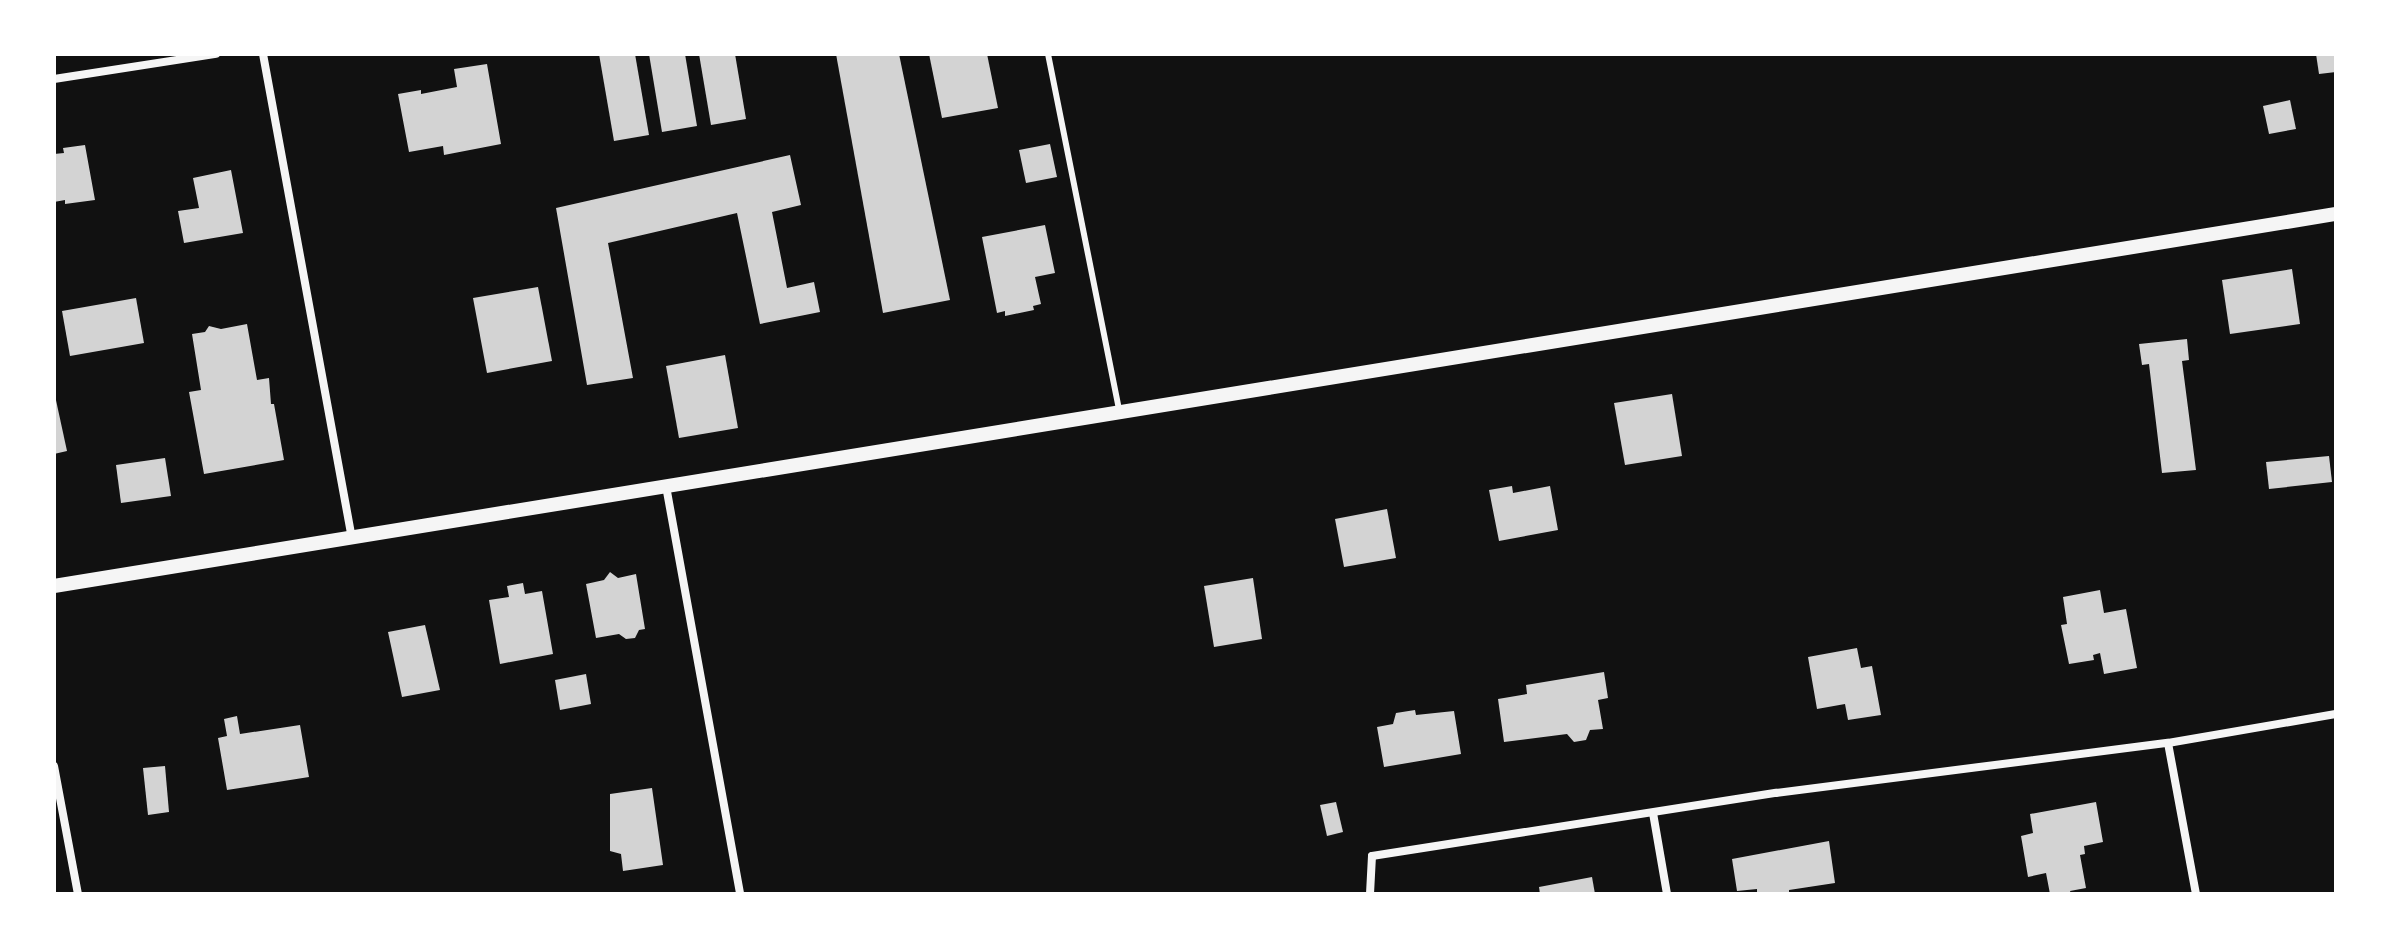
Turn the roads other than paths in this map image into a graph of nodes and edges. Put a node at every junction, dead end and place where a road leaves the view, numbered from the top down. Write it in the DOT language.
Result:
graph roads {
  1 [pos="216,54"];
  2 [pos="263,54"];
  3 [pos="1048,54"];
  4 [pos="54,79"];
  5 [pos="2336,214"];
  6 [pos="1120,414"];
  7 [pos="666,486"];
  8 [pos="352,539"];
  9 [pos="54,586"];
  10 [pos="2336,714"];
  11 [pos="2168,743"];
  12 [pos="54,766"];
  13 [pos="1653,813"];
  14 [pos="78,894"];
  15 [pos="740,894"];
  16 [pos="1370,894"];
  17 [pos="1667,894"];
  18 [pos="2196,894"];
  1 -- 4 [label="street"];
  2 -- 8 [label="street"];
  3 -- 6 [label="lane"];
  5 -- 6 [label="street"];
  6 -- 7 [label="street"];
  7 -- 8 [label="street"];
  7 -- 15 [label="street"];
  8 -- 9 [label="street"];
  10 -- 11 [label="street"];
  11 -- 13 [label="street"];
  11 -- 18 [label="street"];
  12 -- 14 [label="street"];
  13 -- 16 [label="street"];
  13 -- 17 [label="street"];
}
